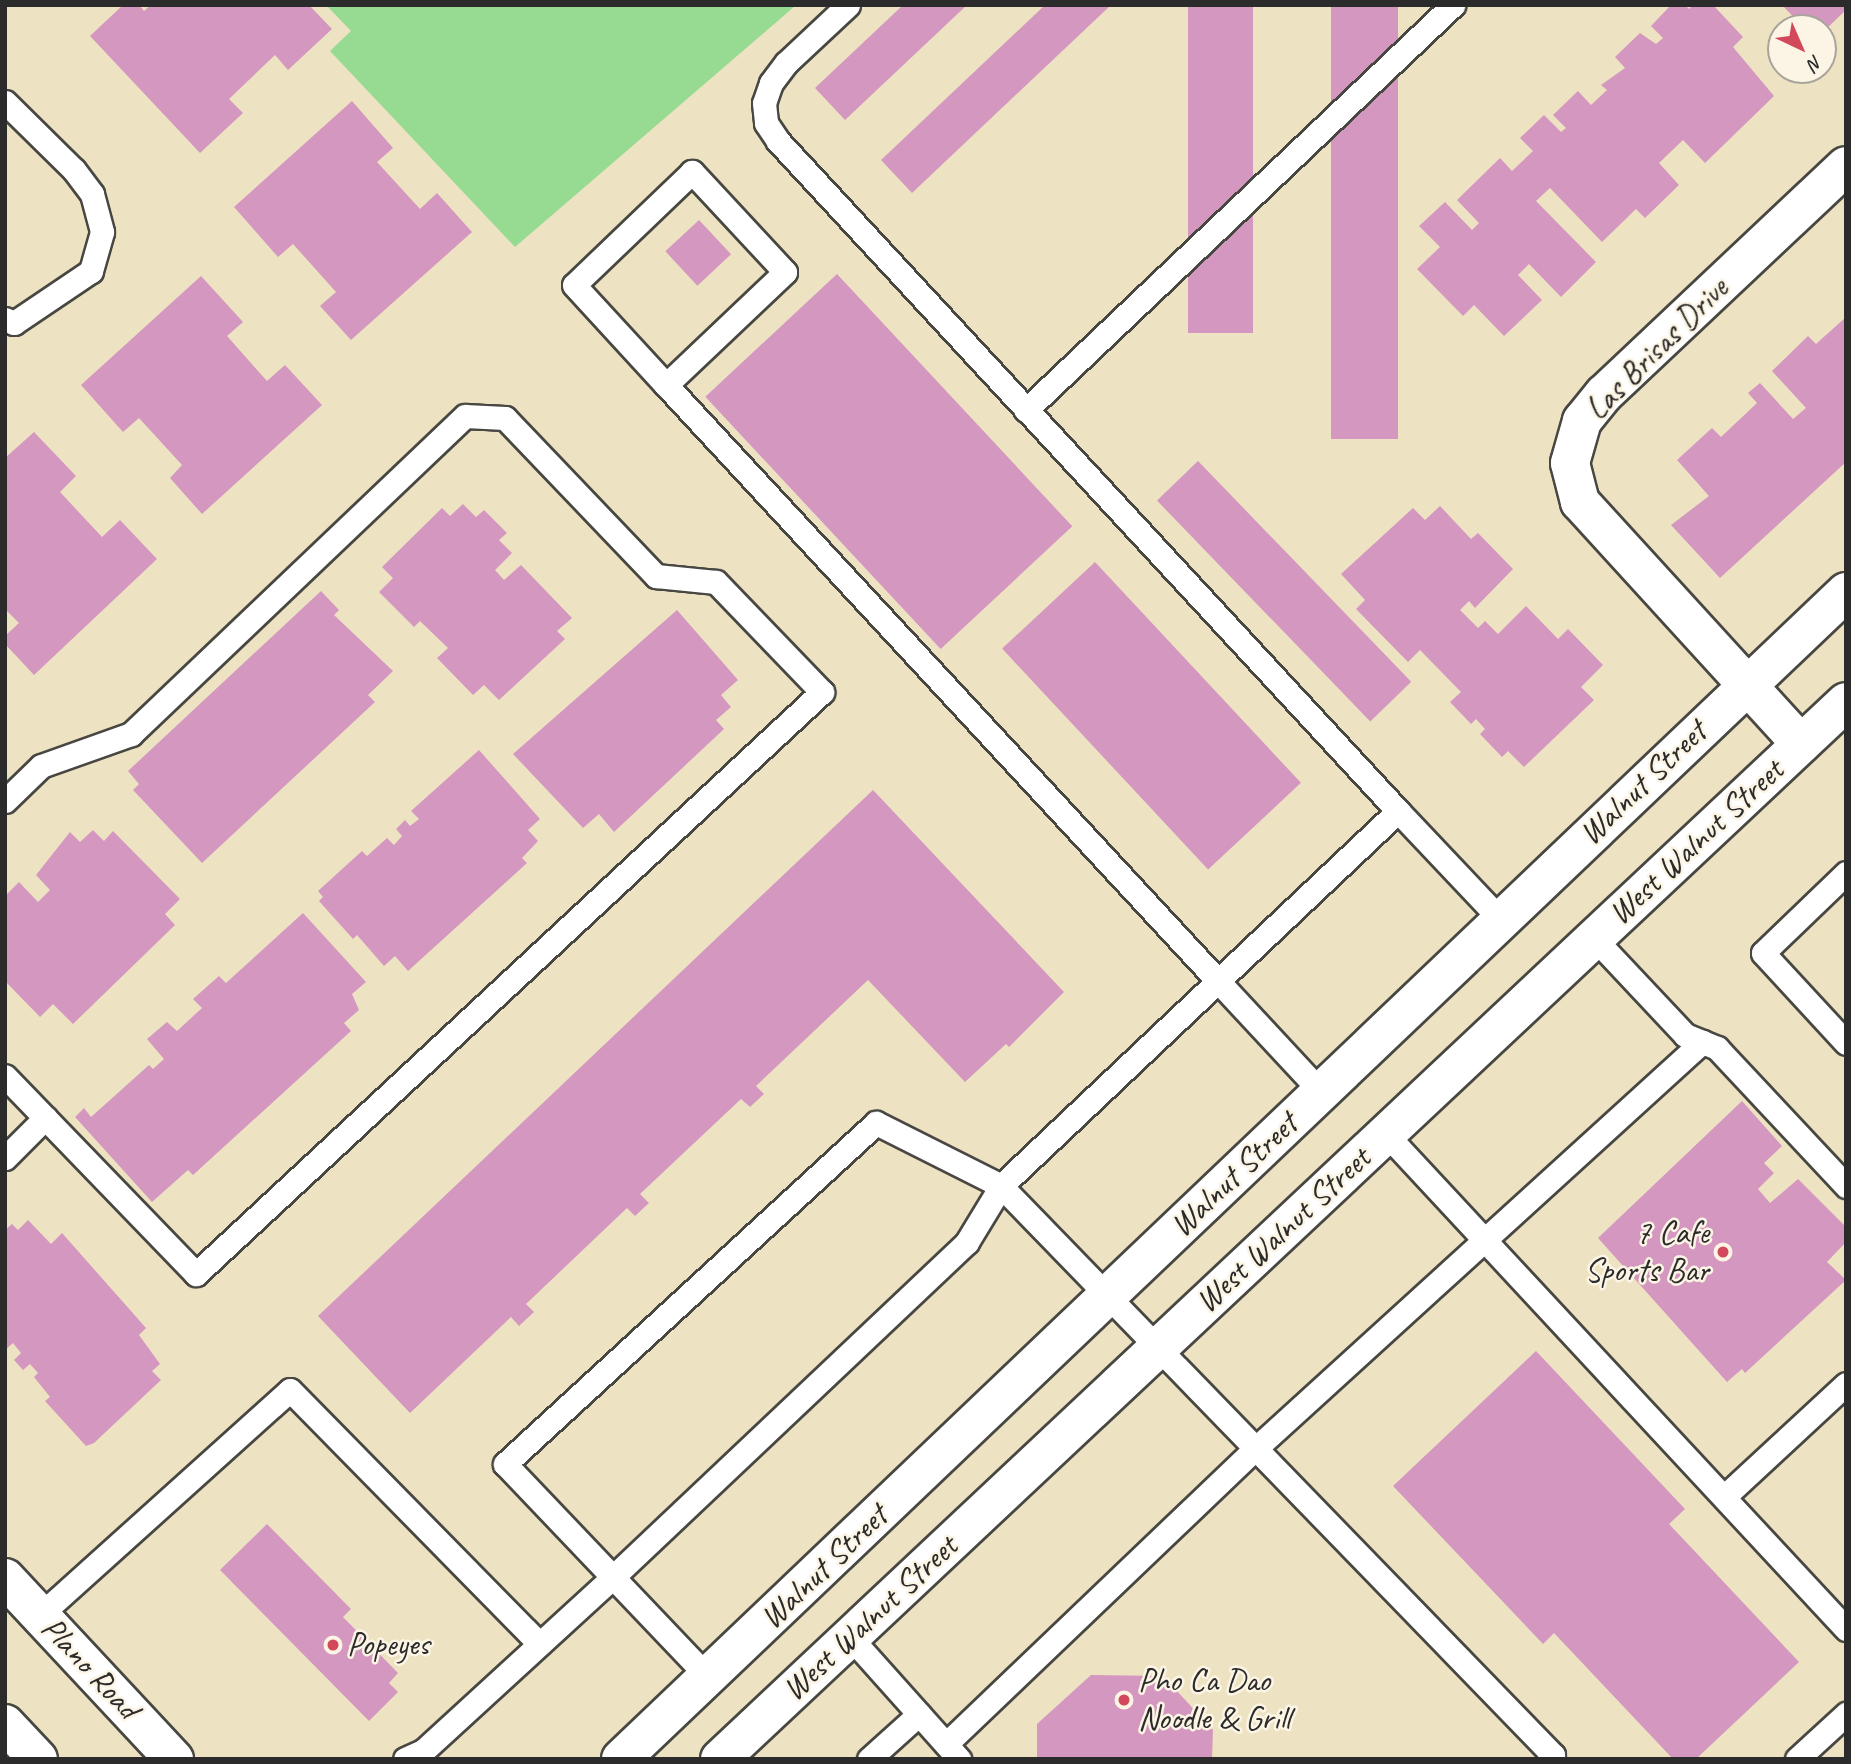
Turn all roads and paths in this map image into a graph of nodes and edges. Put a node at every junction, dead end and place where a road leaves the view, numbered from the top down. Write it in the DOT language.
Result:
graph roads {
  1 [pos="848,5"];
  2 [pos="1453,5"];
  3 [pos="5,103"];
  4 [pos="1846,166"];
  5 [pos="5,319"];
  6 [pos="666,385"];
  7 [pos="1026,410"];
  8 [pos="1846,592"];
  9 [pos="1746,684"];
  10 [pos="1846,702"];
  11 [pos="1801,744"];
  12 [pos="5,801"];
  13 [pos="1398,811"];
  14 [pos="1846,873"];
  15 [pos="1501,920"];
  16 [pos="1594,938"];
  17 [pos="1218,981"];
  18 [pos="1702,1042"];
  19 [pos="1846,1042"];
  20 [pos="5,1076"];
  21 [pos="1321,1092"];
  22 [pos="45,1118"];
  23 [pos="1386,1134"];
  24 [pos="5,1158"];
  25 [pos="1000,1185"];
  26 [pos="1846,1186"];
  27 [pos="1485,1240"];
  28 [pos="1108,1296"];
  29 [pos="1157,1348"];
  30 [pos="1846,1384"];
  31 [pos="1255,1449"];
  32 [pos="1725,1496"];
  33 [pos="613,1577"];
  34 [pos="5,1578"];
  35 [pos="40,1615"];
  36 [pos="1846,1629"];
  37 [pos="850,1637"];
  38 [pos="540,1644"];
  39 [pos="708,1677"];
  40 [pos="919,1714"];
  41 [pos="1846,1714"];
  42 [pos="5,1724"];
  43 [pos="953,1752"];
  44 [pos="1553,1758"];
  45 [pos="38,1759"];
  46 [pos="174,1759"];
  47 [pos="405,1759"];
  48 [pos="621,1759"];
  49 [pos="720,1759"];
  50 [pos="869,1759"];
  51 [pos="1797,1759"];
  1 -- 7 [label="lane"];
  2 -- 7 [label="lane"];
  3 -- 5 [label="lane"];
  4 -- 9 [label="main road, Las Brisas Drive"];
  6 -- 6 [label="lane"];
  6 -- 17 [label="lane"];
  7 -- 13 [label="lane"];
  8 -- 9 [label="main road, Walnut Street"];
  9 -- 11 [label="main road, Las Brisas Drive"];
  9 -- 15 [label="main road, Walnut Street"];
  10 -- 11 [label="main road, West Walnut Street"];
  11 -- 16 [label="main road, West Walnut Street"];
  12 -- 22 [label="lane"];
  13 -- 15 [label="lane"];
  13 -- 17 [label="lane"];
  14 -- 19 [label="lane"];
  15 -- 21 [label="main road, Walnut Street"];
  16 -- 18 [label="lane"];
  16 -- 23 [label="main road, West Walnut Street"];
  17 -- 21 [label="lane"];
  17 -- 25 [label="lane"];
  18 -- 26 [label="lane"];
  18 -- 27 [label="lane"];
  20 -- 22 [label="lane"];
  21 -- 28 [label="main road, Walnut Street"];
  22 -- 24 [label="lane"];
  23 -- 27 [label="lane"];
  23 -- 29 [label="main road, West Walnut Street"];
  25 -- 28 [label="lane"];
  25 -- 33 [label="lane"];
  25 -- 33 [label="lane"];
  27 -- 31 [label="lane"];
  27 -- 32 [label="lane"];
  28 -- 29 [label="lane"];
  28 -- 39 [label="main road, Walnut Street"];
  29 -- 31 [label="lane"];
  29 -- 37 [label="main road, West Walnut Street"];
  30 -- 32 [label="lane"];
  31 -- 43 [label="lane"];
  31 -- 44 [label="lane"];
  32 -- 36 [label="lane"];
  33 -- 38 [label="lane"];
  33 -- 39 [label="lane"];
  34 -- 35 [label="main road, Plano Road"];
  35 -- 38 [label="lane"];
  35 -- 46 [label="main road, Plano Road"];
  37 -- 40 [label="lane"];
  37 -- 49 [label="main road, West Walnut Street"];
  38 -- 47 [label="lane"];
  39 -- 48 [label="main road, Walnut Street"];
  40 -- 43 [label="lane"];
  40 -- 50 [label="lane"];
  41 -- 51 [label="lane"];
  42 -- 45 [label="main road"];
}
